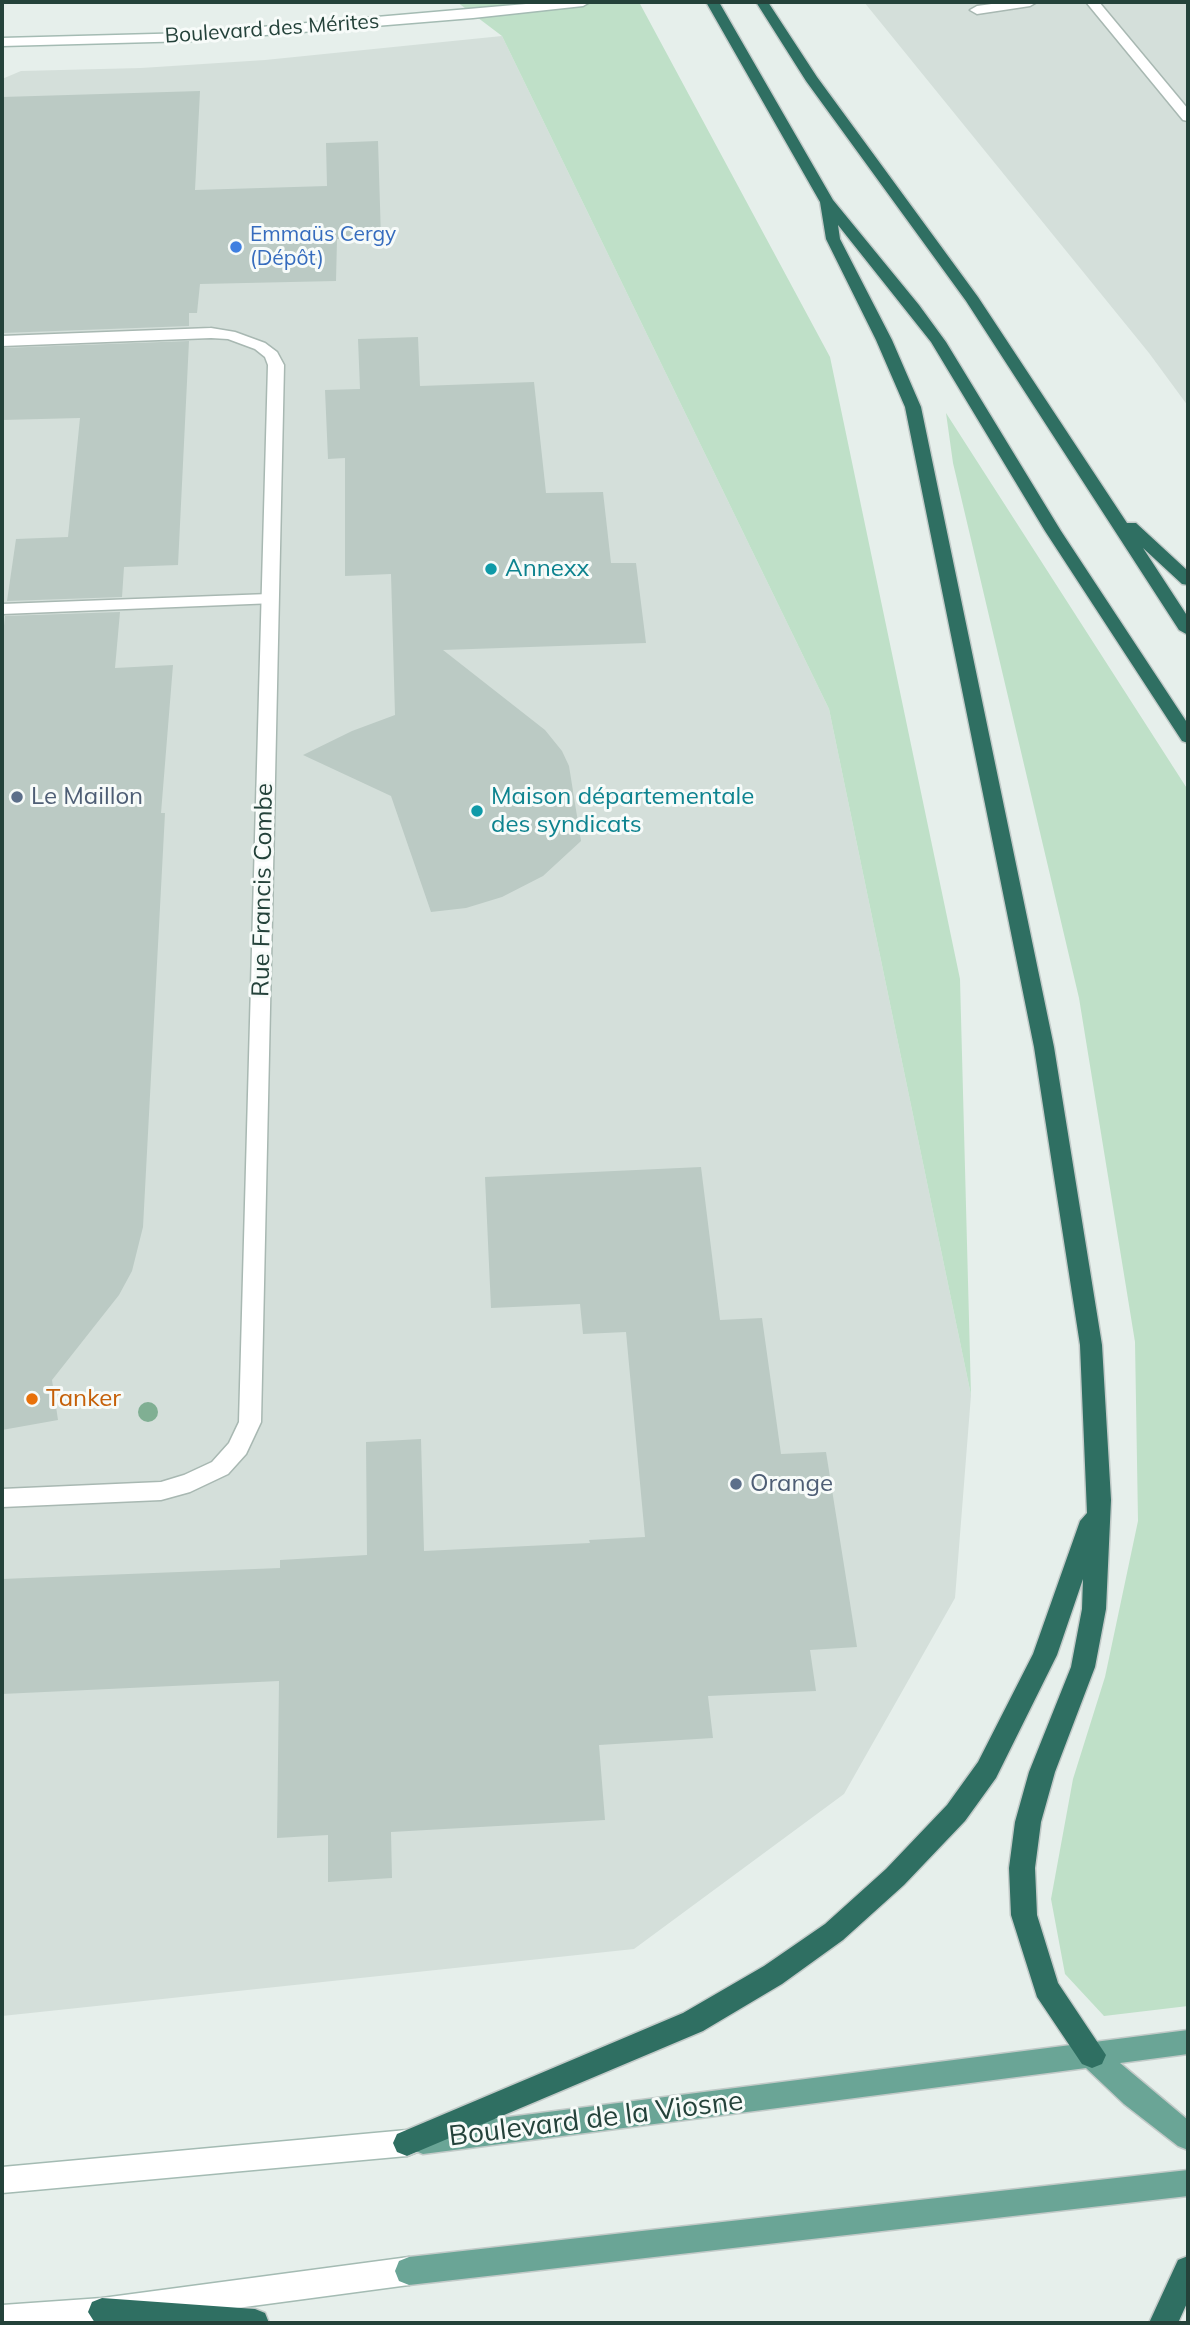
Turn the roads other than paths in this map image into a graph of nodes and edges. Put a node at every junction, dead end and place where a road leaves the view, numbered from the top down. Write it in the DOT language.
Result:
graph roads {
  1 [pos="583,2"];
  2 [pos="1030,2"];
  3 [pos="1092,2"];
  4 [pos="763,3"];
  5 [pos="714,4"];
  6 [pos="977,10"];
  7 [pos="2,42"];
  8 [pos="1188,117"];
  9 [pos="827,202"];
  10 [pos="2,341"];
  11 [pos="1106,505"];
  12 [pos="1188,580"];
  13 [pos="269,599"];
  14 [pos="2,609"];
  15 [pos="1188,630"];
  16 [pos="1188,737"];
  17 [pos="2,1498"];
  18 [pos="1099,1500"];
  19 [pos="1188,2042"];
  20 [pos="1092,2055"];
  21 [pos="1188,2137"];
  22 [pos="407,2143"];
  23 [pos="2,2180"];
  24 [pos="1188,2183"];
  25 [pos="1188,2270"];
  26 [pos="409,2272"];
  27 [pos="102,2312"];
  28 [pos="2,2319"];
  29 [pos="255,2323"];
  30 [pos="1163,2323"];
  1 -- 7 [label="street, Boulevard des Mérites"];
  2 -- 6 [label="street"];
  3 -- 8 [label="street"];
  4 -- 11 [label="highway"];
  5 -- 9 [label="highway"];
  9 -- 16 [label="highway"];
  9 -- 18 [label="highway"];
  10 -- 13 [label="street, Rue Francis Combe"];
  11 -- 12 [label="highway"];
  11 -- 15 [label="highway"];
  13 -- 14 [label="street"];
  13 -- 17 [label="street, Rue Francis Combe"];
  18 -- 20 [label="highway"];
  18 -- 22 [label="highway"];
  19 -- 20 [label="main road, Boulevard de la Viosne"];
  20 -- 21 [label="main road"];
  20 -- 22 [label="main road, Boulevard de la Viosne"];
  22 -- 23 [label="street, Boulevard de la Viosne"];
  24 -- 26 [label="main road"];
  25 -- 30 [label="highway"];
  26 -- 27 [label="street"];
  27 -- 28 [label="street"];
  27 -- 29 [label="highway"];
}
